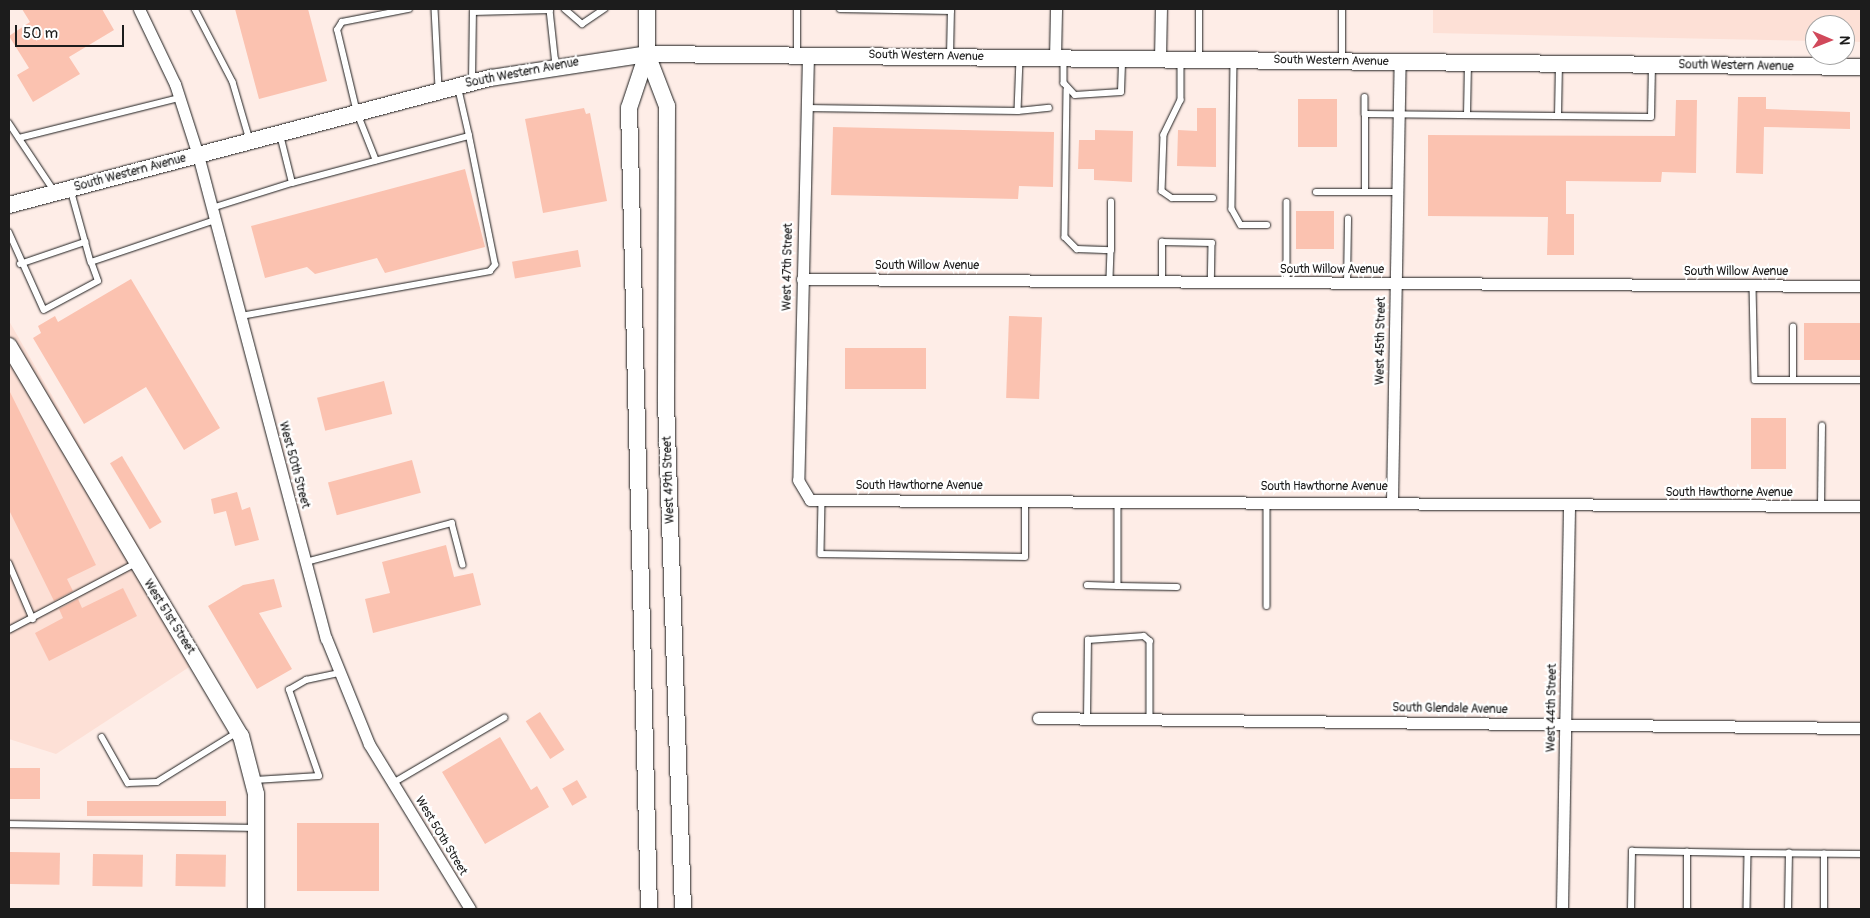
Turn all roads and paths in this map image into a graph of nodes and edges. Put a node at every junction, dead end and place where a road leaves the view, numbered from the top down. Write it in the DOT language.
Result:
graph roads {
  1 [pos="139,9"];
  2 [pos="195,9"];
  3 [pos="409,9"];
  4 [pos="435,9"];
  5 [pos="551,9"];
  6 [pos="565,9"];
  7 [pos="604,9"];
  8 [pos="647,9"];
  9 [pos="797,9"];
  10 [pos="840,9"];
  11 [pos="1056,9"];
  12 [pos="1161,9"];
  13 [pos="1200,9"];
  14 [pos="1342,9"];
  15 [pos="473,10"];
  16 [pos="951,10"];
  17 [pos="647,54"];
  18 [pos="802,55"];
  19 [pos="950,56"];
  20 [pos="1020,57"];
  21 [pos="1059,58"];
  22 [pos="1122,59"];
  23 [pos="1160,59"];
  24 [pos="1181,59"];
  25 [pos="1199,59"];
  26 [pos="1234,59"];
  27 [pos="1342,60"];
  28 [pos="1400,62"];
  29 [pos="1468,63"];
  30 [pos="1559,64"];
  31 [pos="556,65"];
  32 [pos="1652,65"];
  33 [pos="1861,67"];
  34 [pos="465,84"];
  35 [pos="1067,90"];
  36 [pos="439,91"];
  37 [pos="1365,96"];
  38 [pos="180,98"];
  39 [pos="806,108"];
  40 [pos="1049,108"];
  41 [pos="1018,111"];
  42 [pos="357,112"];
  43 [pos="1365,114"];
  44 [pos="1399,114"];
  45 [pos="1467,115"];
  46 [pos="1558,116"];
  47 [pos="9,123"];
  48 [pos="279,133"];
  49 [pos="469,136"];
  50 [pos="19,138"];
  51 [pos="251,141"];
  52 [pos="198,154"];
  53 [pos="376,161"];
  54 [pos="292,184"];
  55 [pos="63,191"];
  56 [pos="1316,192"];
  57 [pos="1365,192"];
  58 [pos="1398,192"];
  59 [pos="1214,198"];
  60 [pos="1111,202"];
  61 [pos="1287,202"];
  62 [pos="9,205"];
  63 [pos="212,208"];
  64 [pos="215,220"];
  65 [pos="1348,220"];
  66 [pos="1267,225"];
  67 [pos="9,232"];
  68 [pos="85,242"];
  69 [pos="1111,250"];
  70 [pos="91,262"];
  71 [pos="20,264"];
  72 [pos="802,279"];
  73 [pos="1110,282"];
  74 [pos="1162,282"];
  75 [pos="1211,282"];
  76 [pos="1287,283"];
  77 [pos="1347,284"];
  78 [pos="1396,284"];
  79 [pos="1753,286"];
  80 [pos="1861,286"];
  81 [pos="241,316"];
  82 [pos="1793,327"];
  83 [pos="9,346"];
  84 [pos="1792,380"];
  85 [pos="1861,380"];
  86 [pos="1822,426"];
  87 [pos="822,500"];
  88 [pos="1025,500"];
  89 [pos="1118,500"];
  90 [pos="1267,501"];
  91 [pos="1392,501"];
  92 [pos="1822,506"];
  93 [pos="1861,506"];
  94 [pos="1569,507"];
  95 [pos="306,562"];
  96 [pos="136,563"];
  97 [pos="9,564"];
  98 [pos="463,565"];
  99 [pos="1087,585"];
  100 [pos="1118,586"];
  101 [pos="1178,587"];
  102 [pos="1268,606"];
  103 [pos="33,618"];
  104 [pos="9,630"];
  105 [pos="339,672"];
  106 [pos="504,718"];
  107 [pos="1038,718"];
  108 [pos="1087,719"];
  109 [pos="1150,720"];
  110 [pos="1566,724"];
  111 [pos="1861,728"];
  112 [pos="239,732"];
  113 [pos="102,737"];
  114 [pos="255,780"];
  115 [pos="393,783"];
  116 [pos="9,824"];
  117 [pos="257,828"];
  118 [pos="1687,852"];
  119 [pos="1748,853"];
  120 [pos="1789,853"];
  121 [pos="1824,854"];
  122 [pos="1861,854"];
  123 [pos="256,909"];
  124 [pos="470,909"];
  125 [pos="649,909"];
  126 [pos="683,909"];
  127 [pos="1562,909"];
  128 [pos="1631,909"];
  129 [pos="1687,909"];
  130 [pos="1747,909"];
  131 [pos="1788,909"];
  132 [pos="1824,909"];
  1 -- 38 [label="street, West 50th Street"];
  2 -- 51 [label="lane"];
  3 -- 42 [label="lane"];
  4 -- 36 [label="lane"];
  5 -- 15 [label="lane"];
  5 -- 31 [label="lane"];
  6 -- 7 [label="lane"];
  8 -- 17 [label="street, West 49th Street"];
  9 -- 18 [label="lane"];
  10 -- 16 [label="lane"];
  11 -- 21 [label="street"];
  12 -- 23 [label="street"];
  13 -- 25 [label="lane"];
  14 -- 27 [label="lane"];
  15 -- 34 [label="lane"];
  16 -- 19 [label="lane"];
  17 -- 18 [label="street, South Western Avenue"];
  17 -- 31 [label="street, South Western Avenue"];
  17 -- 125 [label="street, West 49th Street"];
  17 -- 126 [label="street, West 49th Street"];
  18 -- 19 [label="street, South Western Avenue"];
  18 -- 39 [label="street, West 47th Street"];
  19 -- 20 [label="street, South Western Avenue"];
  20 -- 21 [label="street, South Western Avenue"];
  20 -- 41 [label="lane"];
  21 -- 22 [label="street, South Western Avenue"];
  21 -- 35 [label="lane"];
  22 -- 23 [label="street, South Western Avenue"];
  22 -- 35 [label="lane"];
  23 -- 24 [label="street, South Western Avenue"];
  24 -- 25 [label="street, South Western Avenue"];
  24 -- 59 [label="lane"];
  25 -- 26 [label="street, South Western Avenue"];
  26 -- 27 [label="street, South Western Avenue"];
  26 -- 66 [label="lane"];
  27 -- 28 [label="street, South Western Avenue"];
  28 -- 29 [label="street, South Western Avenue"];
  28 -- 44 [label="street, West 45th Street"];
  29 -- 30 [label="street, South Western Avenue"];
  29 -- 45 [label="lane"];
  30 -- 32 [label="street, South Western Avenue"];
  30 -- 46 [label="lane"];
  31 -- 34 [label="street, South Western Avenue"];
  32 -- 33 [label="street, South Western Avenue"];
  32 -- 46 [label="lane"];
  34 -- 36 [label="street, South Western Avenue"];
  34 -- 49 [label="lane"];
  35 -- 69 [label="lane"];
  36 -- 42 [label="street, South Western Avenue"];
  37 -- 43 [label="lane"];
  38 -- 50 [label="lane"];
  38 -- 52 [label="street, West 50th Street"];
  39 -- 41 [label="lane"];
  39 -- 72 [label="street, West 47th Street"];
  40 -- 41 [label="lane"];
  42 -- 48 [label="street, South Western Avenue"];
  42 -- 53 [label="lane"];
  43 -- 44 [label="lane"];
  43 -- 57 [label="lane"];
  44 -- 45 [label="lane"];
  44 -- 58 [label="street, West 45th Street"];
  45 -- 46 [label="lane"];
  47 -- 50 [label="lane"];
  48 -- 51 [label="street, South Western Avenue"];
  48 -- 54 [label="lane"];
  49 -- 53 [label="lane"];
  49 -- 81 [label="lane"];
  50 -- 55 [label="lane"];
  51 -- 52 [label="street, South Western Avenue"];
  52 -- 55 [label="street, South Western Avenue"];
  52 -- 63 [label="street, West 50th Street"];
  53 -- 54 [label="lane"];
  54 -- 63 [label="lane"];
  55 -- 62 [label="street, South Western Avenue"];
  55 -- 68 [label="lane"];
  56 -- 57 [label="lane"];
  57 -- 58 [label="lane"];
  58 -- 78 [label="street, West 45th Street"];
  60 -- 69 [label="lane"];
  61 -- 76 [label="lane"];
  63 -- 64 [label="street, West 50th Street"];
  64 -- 70 [label="lane"];
  64 -- 81 [label="street, West 50th Street"];
  65 -- 77 [label="lane"];
  67 -- 71 [label="lane"];
  68 -- 70 [label="lane"];
  68 -- 71 [label="lane"];
  69 -- 73 [label="lane"];
  70 -- 71 [label="lane"];
  72 -- 73 [label="street, South Willow Avenue"];
  72 -- 87 [label="street, West 47th Street"];
  73 -- 74 [label="street, South Willow Avenue"];
  74 -- 75 [label="street, South Willow Avenue"];
  74 -- 75 [label="lane"];
  75 -- 76 [label="street, South Willow Avenue"];
  76 -- 77 [label="street, South Willow Avenue"];
  77 -- 78 [label="street, South Willow Avenue"];
  78 -- 79 [label="street, South Willow Avenue"];
  78 -- 91 [label="street, West 45th Street"];
  79 -- 80 [label="street, South Willow Avenue"];
  79 -- 84 [label="lane"];
  81 -- 95 [label="street, West 50th Street"];
  82 -- 84 [label="lane"];
  83 -- 96 [label="street, West 51st Street"];
  84 -- 85 [label="lane"];
  86 -- 92 [label="lane"];
  87 -- 88 [label="street, South Hawthorne Avenue"];
  87 -- 88 [label="lane"];
  88 -- 89 [label="street, South Hawthorne Avenue"];
  89 -- 90 [label="street, South Hawthorne Avenue"];
  89 -- 100 [label="lane"];
  90 -- 91 [label="street, South Hawthorne Avenue"];
  90 -- 102 [label="lane"];
  91 -- 94 [label="street, South Hawthorne Avenue"];
  92 -- 93 [label="street, South Hawthorne Avenue"];
  92 -- 94 [label="street, South Hawthorne Avenue"];
  94 -- 110 [label="street, West 44th Street"];
  95 -- 98 [label="lane"];
  95 -- 105 [label="street, West 50th Street"];
  96 -- 103 [label="lane"];
  96 -- 112 [label="street, West 51st Street"];
  97 -- 103 [label="lane"];
  99 -- 100 [label="lane"];
  100 -- 101 [label="lane"];
  103 -- 104 [label="lane"];
  105 -- 114 [label="lane"];
  105 -- 115 [label="street, West 50th Street"];
  106 -- 115 [label="lane"];
  107 -- 108 [label="street, South Glendale Avenue"];
  108 -- 109 [label="street, South Glendale Avenue"];
  108 -- 109 [label="lane"];
  109 -- 110 [label="street, South Glendale Avenue"];
  110 -- 111 [label="street, South Glendale Avenue"];
  110 -- 127 [label="street, West 44th Street"];
  112 -- 113 [label="lane"];
  112 -- 114 [label="street, West 51st Street"];
  114 -- 117 [label="street, West 51st Street"];
  115 -- 124 [label="street, West 50th Street"];
  116 -- 117 [label="lane"];
  117 -- 123 [label="street, West 51st Street"];
  118 -- 119 [label="lane"];
  118 -- 128 [label="lane"];
  118 -- 129 [label="lane"];
  119 -- 120 [label="lane"];
  119 -- 130 [label="lane"];
  120 -- 121 [label="lane"];
  120 -- 131 [label="lane"];
  121 -- 122 [label="lane"];
  121 -- 132 [label="lane"];
}
